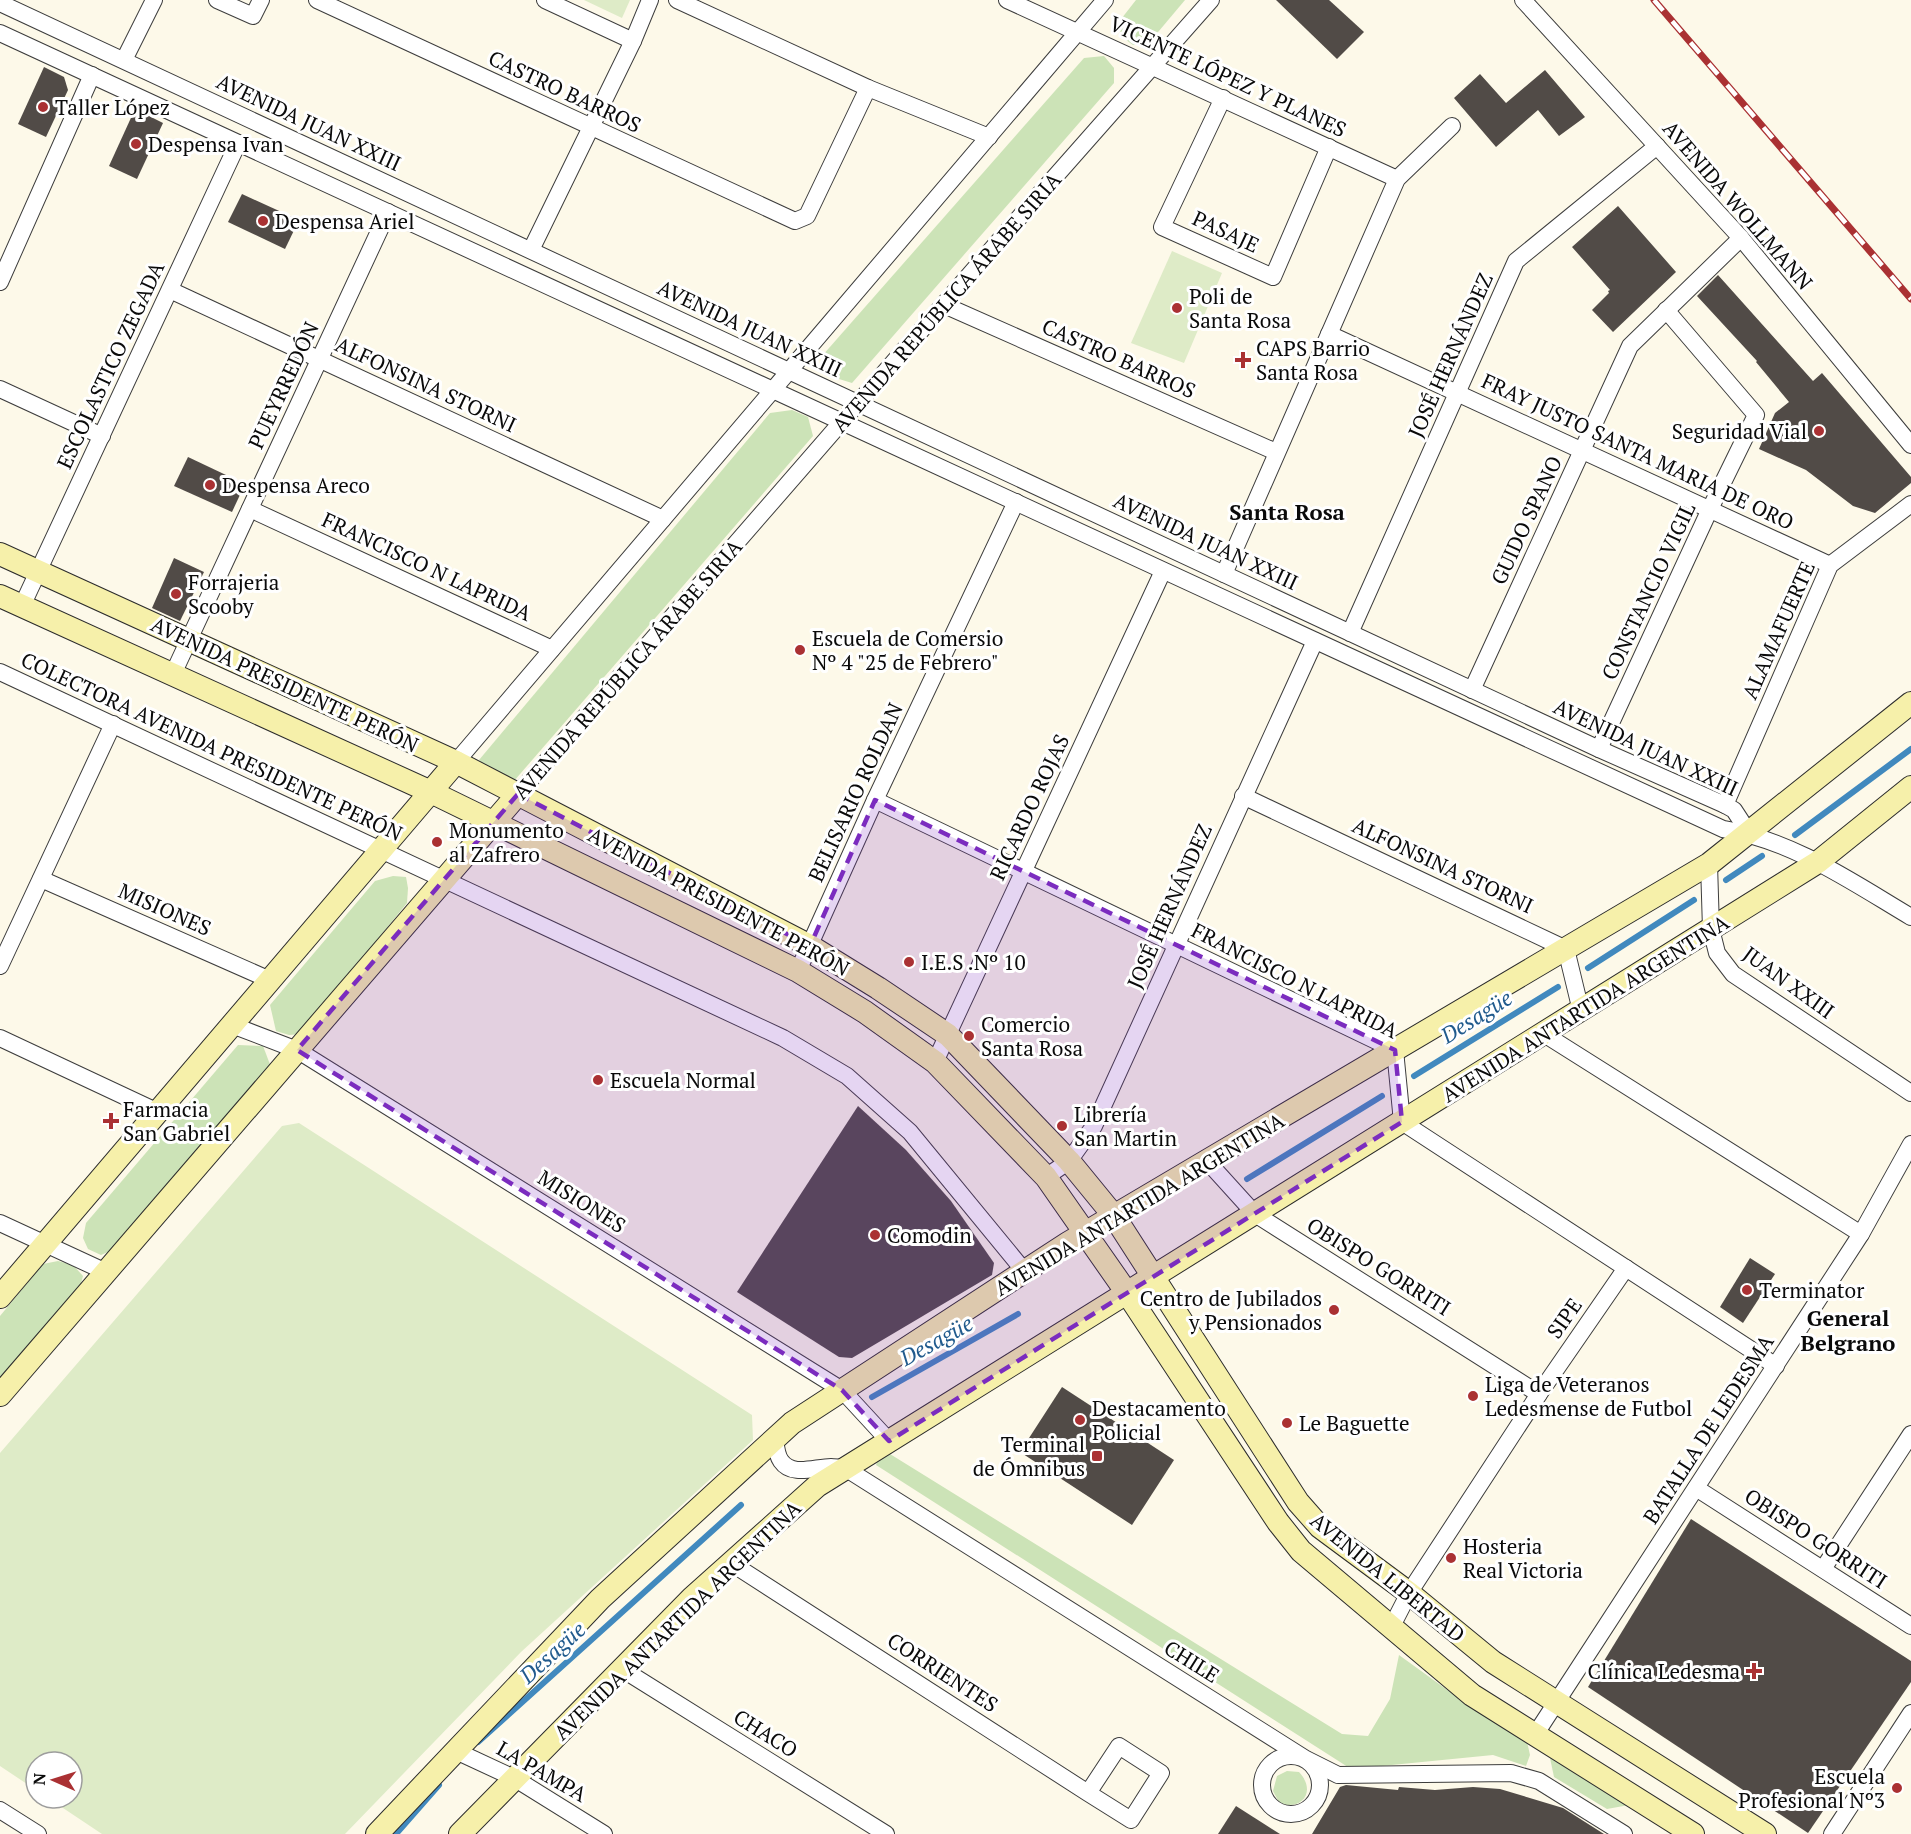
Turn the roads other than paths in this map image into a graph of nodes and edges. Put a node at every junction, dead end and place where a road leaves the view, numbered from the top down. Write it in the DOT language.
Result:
graph roads {
  1 [pos="154,0"];
  2 [pos="217,0"];
  3 [pos="261,0"];
  4 [pos="317,0"];
  5 [pos="545,0"];
  6 [pos="651,0"];
  7 [pos="677,0"];
  8 [pos="1007,0"];
  9 [pos="1106,0"];
  10 [pos="1211,0"];
  11 [pos="1523,0"];
  12 [pos="0,3"];
  13 [pos="1078,32"];
  14 [pos="0,33"];
  15 [pos="633,40"];
  16 [pos="124,60"];
  17 [pos="1153,66"];
  18 [pos="93,75"];
  19 [pos="868,88"];
  20 [pos="1223,98"];
  21 [pos="1452,126"];
  22 [pos="591,128"];
  23 [pos="989,137"];
  24 [pos="238,143"];
  25 [pos="1657,146"];
  26 [pos="1329,147"];
  27 [pos="1397,178"];
  28 [pos="388,212"];
  29 [pos="1741,238"];
  30 [pos="531,250"];
  31 [pos="0,282"];
  32 [pos="170,290"];
  33 [pos="944,304"];
  34 [pos="1666,310"];
  35 [pos="1329,334"];
  36 [pos="320,360"];
  37 [pos="790,371"];
  38 [pos="0,389"];
  39 [pos="773,390"];
  40 [pos="1457,393"];
  41 [pos="858,403"];
  42 [pos="841,422"];
  43 [pos="102,436"];
  44 [pos="1911,445"];
  45 [pos="1582,451"];
  46 [pos="1276,452"];
  47 [pos="1016,502"];
  48 [pos="1911,504"];
  49 [pos="250,509"];
  50 [pos="1710,509"];
  51 [pos="663,519"];
  52 [pos="0,554"];
  53 [pos="1830,565"];
  54 [pos="38,571"];
  55 [pos="1163,571"];
  56 [pos="1224,574"];
  57 [pos="0,596"];
  58 [pos="22,606"];
  59 [pos="1350,633"];
  60 [pos="189,640"];
  61 [pos="1315,641"];
  62 [pos="552,650"];
  63 [pos="0,672"];
  64 [pos="173,674"];
  65 [pos="1472,690"];
  66 [pos="1911,703"];
  67 [pos="113,724"];
  68 [pos="1599,749"];
  69 [pos="456,762"];
  70 [pos="1911,787"];
  71 [pos="431,792"];
  72 [pos="518,794"];
  73 [pos="1243,796"];
  74 [pos="875,800"];
  75 [pos="1725,805"];
  76 [pos="494,822"];
  77 [pos="1749,833"];
  78 [pos="382,850"];
  79 [pos="1818,862"];
  80 [pos="1709,864"];
  81 [pos="1023,872"];
  82 [pos="41,879"];
  83 [pos="445,879"];
  84 [pos="1911,917"];
  85 [pos="1711,929"];
  86 [pos="1176,945"];
  87 [pos="810,946"];
  88 [pos="1566,949"];
  89 [pos="0,966"];
  90 [pos="798,971"];
  91 [pos="270,980"];
  92 [pos="1581,1011"];
  93 [pos="232,1025"];
  94 [pos="1544,1034"];
  95 [pos="948,1035"];
  96 [pos="0,1038"];
  97 [pos="297,1050"];
  98 [pos="1395,1050"];
  99 [pos="935,1062"];
  100 [pos="1911,1093"];
  101 [pos="158,1112"];
  102 [pos="1402,1122"];
  103 [pos="1911,1144"];
  104 [pos="1069,1161"];
  105 [pos="1208,1161"];
  106 [pos="1046,1177"];
  107 [pos="1255,1214"];
  108 [pos="1114,1216"];
  109 [pos="0,1223"];
  110 [pos="1086,1233"];
  111 [pos="1861,1234"];
  112 [pos="45,1244"];
  113 [pos="1626,1268"];
  114 [pos="106,1272"];
  115 [pos="1024,1272"];
  116 [pos="1153,1277"];
  117 [pos="1127,1293"];
  118 [pos="0,1297"];
  119 [pos="1776,1366"];
  120 [pos="842,1390"];
  121 [pos="1539,1394"];
  122 [pos="0,1395"];
  123 [pos="1911,1434"];
  124 [pos="775,1438"];
  125 [pos="889,1441"];
  126 [pos="845,1468"];
  127 [pos="1696,1488"];
  128 [pos="731,1563"];
  129 [pos="1823,1569"];
  130 [pos="1409,1593"];
  131 [pos="1911,1626"];
  132 [pos="1391,1628"];
  133 [pos="622,1670"];
  134 [pos="1556,1701"];
  135 [pos="1911,1713"];
  136 [pos="1535,1735"];
  137 [pos="456,1751"];
  138 [pos="514,1778"];
  139 [pos="1088,1793"];
  140 [pos="0,1810"];
  141 [pos="38,1834"];
  142 [pos="377,1834"];
  143 [pos="460,1834"];
  144 [pos="604,1834"];
  145 [pos="886,1834"];
  146 [pos="1624,1834"];
  147 [pos="1693,1834"];
  148 [pos="1765,1834"];
  149 [pos="1832,1834"];
  1 -- 16 [label="street"];
  2 -- 3 [label="street"];
  4 -- 22 [label="street, CASTRO BARROS"];
  5 -- 15 [label="street"];
  6 -- 15 [label="street"];
  7 -- 19 [label="street"];
  8 -- 13 [label="street, VICENTE LÓPEZ Y PLANES"];
  9 -- 13 [label="street"];
  10 -- 17 [label="street, AVENIDA REPÚBLICA ÁRABE SIRIA"];
  11 -- 25 [label="street, AVENIDA WOLLMANN"];
  12 -- 16 [label="street, AVENIDA JUAN XXIII"];
  13 -- 17 [label="street, VICENTE LÓPEZ Y PLANES"];
  13 -- 23 [label="street"];
  14 -- 18 [label="street, AVENIDA JUAN XXIII"];
  15 -- 22 [label="street"];
  16 -- 30 [label="street, AVENIDA JUAN XXIII"];
  17 -- 20 [label="street, VICENTE LÓPEZ Y PLANES"];
  17 -- 33 [label="street, AVENIDA REPÚBLICA ÁRABE SIRIA"];
  18 -- 24 [label="street, AVENIDA JUAN XXIII"];
  18 -- 31 [label="street"];
  19 -- 22 [label="street, CASTRO BARROS"];
  19 -- 23 [label="street"];
  20 -- 26 [label="street, VICENTE LÓPEZ Y PLANES"];
  20 -- 26 [label="street, PASAJE"];
  21 -- 27 [label="street"];
  22 -- 30 [label="street"];
  23 -- 37 [label="street"];
  24 -- 28 [label="street, AVENIDA JUAN XXIII"];
  24 -- 32 [label="street, ESCOLASTICO ZEGADA"];
  25 -- 29 [label="street, AVENIDA WOLLMANN"];
  25 -- 40 [label="street, JOSÉ HERNÁNDEZ"];
  26 -- 27 [label="street, VICENTE LÓPEZ Y PLANES"];
  27 -- 35 [label="street"];
  28 -- 36 [label="street, PUEYRREDÓN"];
  28 -- 39 [label="street, AVENIDA JUAN XXIII"];
  29 -- 34 [label="street, GUIDO SPANO"];
  29 -- 44 [label="street, AVENIDA WOLLMANN"];
  30 -- 37 [label="street, AVENIDA JUAN XXIII"];
  32 -- 36 [label="street, ALFONSINA STORNI"];
  32 -- 43 [label="street, ESCOLASTICO ZEGADA"];
  33 -- 41 [label="street, AVENIDA REPÚBLICA ÁRABE SIRIA"];
  33 -- 46 [label="street, CASTRO BARROS"];
  34 -- 45 [label="street, GUIDO SPANO"];
  34 -- 50 [label="street, CONSTANCIO VIGIL"];
  35 -- 40 [label="street, FRAY JUSTO SANTA MARIA DE ORO"];
  35 -- 46 [label="street"];
  36 -- 49 [label="street, PUEYRREDÓN"];
  36 -- 51 [label="street, ALFONSINA STORNI"];
  37 -- 39 [label="street"];
  37 -- 41 [label="street, AVENIDA JUAN XXIII"];
  38 -- 43 [label="street"];
  39 -- 42 [label="street, AVENIDA JUAN XXIII"];
  39 -- 51 [label="street"];
  40 -- 45 [label="street, FRAY JUSTO SANTA MARIA DE ORO"];
  40 -- 59 [label="street, JOSÉ HERNÁNDEZ"];
  41 -- 42 [label="street, AVENIDA REPÚBLICA ÁRABE SIRIA"];
  41 -- 56 [label="street, AVENIDA JUAN XXIII"];
  42 -- 47 [label="street, AVENIDA JUAN XXIII"];
  42 -- 72 [label="street, AVENIDA REPÚBLICA ÁRABE SIRIA"];
  43 -- 54 [label="street, ESCOLASTICO ZEGADA"];
  45 -- 50 [label="street, FRAY JUSTO SANTA MARIA DE ORO"];
  45 -- 65 [label="street, GUIDO SPANO"];
  46 -- 56 [label="street"];
  47 -- 55 [label="street, AVENIDA JUAN XXIII"];
  47 -- 74 [label="street, BELISARIO ROLDAN"];
  48 -- 53 [label="street, ALAMAFUERTE"];
  49 -- 60 [label="street, PUEYRREDÓN"];
  49 -- 62 [label="street, FRANCISCO N LAPRIDA"];
  50 -- 53 [label="street, FRAY JUSTO SANTA MARIA DE ORO"];
  50 -- 68 [label="street, CONSTANCIO VIGIL"];
  51 -- 62 [label="street"];
  52 -- 54 [label="main road, AVENIDA PRESIDENTE PERÓN"];
  53 -- 75 [label="street, ALAMAFUERTE"];
  54 -- 58 [label="street, ESCOLASTICO ZEGADA"];
  54 -- 60 [label="main road, AVENIDA PRESIDENTE PERÓN"];
  55 -- 61 [label="street, AVENIDA JUAN XXIII"];
  55 -- 81 [label="street, RICARDO ROJAS"];
  56 -- 59 [label="street, AVENIDA JUAN XXIII"];
  57 -- 58 [label="main road, AVENIDA PRESIDENTE PERÓN"];
  58 -- 64 [label="main road, AVENIDA PRESIDENTE PERÓN"];
  59 -- 65 [label="street, AVENIDA JUAN XXIII"];
  60 -- 64 [label="street, PUEYRREDÓN"];
  60 -- 69 [label="main road, AVENIDA PRESIDENTE PERÓN"];
  61 -- 73 [label="street, JOSÉ HERNÁNDEZ"];
  61 -- 77 [label="street, AVENIDA JUAN XXIII"];
  62 -- 69 [label="street"];
  63 -- 67 [label="street, COLECTORA AVENIDA PRESIDENTE PERÓN"];
  64 -- 71 [label="main road, AVENIDA PRESIDENTE PERÓN"];
  65 -- 68 [label="street, AVENIDA JUAN XXIII"];
  66 -- 77 [label="main road, AVENIDA ANTARTIDA ARGENTINA"];
  67 -- 78 [label="street, COLECTORA AVENIDA PRESIDENTE PERÓN"];
  67 -- 82 [label="street"];
  68 -- 75 [label="street, AVENIDA JUAN XXIII"];
  69 -- 71 [label="main road"];
  69 -- 72 [label="main road, AVENIDA PRESIDENTE PERÓN"];
  70 -- 79 [label="main road, AVENIDA ANTARTIDA ARGENTINA"];
  71 -- 76 [label="main road, AVENIDA PRESIDENTE PERÓN"];
  71 -- 78 [label="main road"];
  72 -- 76 [label="main road, AVENIDA REPÚBLICA ÁRABE SIRIA"];
  72 -- 87 [label="main road, AVENIDA PRESIDENTE PERÓN"];
  73 -- 86 [label="street, JOSÉ HERNÁNDEZ"];
  73 -- 88 [label="street, ALFONSINA STORNI"];
  74 -- 81 [label="street, FRANCISCO N LAPRIDA"];
  74 -- 87 [label="street, BELISARIO ROLDAN"];
  75 -- 77 [label="street, AVENIDA JUAN XXIII"];
  76 -- 83 [label="main road, AVENIDA REPÚBLICA ÁRABE SIRIA"];
  76 -- 90 [label="main road, AVENIDA PRESIDENTE PERÓN"];
  77 -- 79 [label="street"];
  77 -- 80 [label="main road, AVENIDA ANTARTIDA ARGENTINA"];
  78 -- 83 [label="street, COLECTORA AVENIDA PRESIDENTE PERÓN"];
  78 -- 91 [label="main road"];
  79 -- 84 [label="street"];
  79 -- 85 [label="main road, AVENIDA ANTARTIDA ARGENTINA"];
  80 -- 85 [label="street, JUAN XXIII"];
  80 -- 88 [label="main road, AVENIDA ANTARTIDA ARGENTINA"];
  81 -- 86 [label="street, FRANCISCO N LAPRIDA"];
  81 -- 95 [label="street, RICARDO ROJAS"];
  82 -- 89 [label="street"];
  82 -- 91 [label="street, MISIONES"];
  83 -- 97 [label="main road, AVENIDA REPÚBLICA ÁRABE SIRIA"];
  83 -- 115 [label="street, COLECTORA AVENIDA PRESIDENTE PERÓN"];
  85 -- 92 [label="main road, AVENIDA ANTARTIDA ARGENTINA"];
  85 -- 100 [label="street, JUAN XXIII"];
  86 -- 98 [label="street, FRANCISCO N LAPRIDA"];
  86 -- 104 [label="street, JOSÉ HERNÁNDEZ"];
  87 -- 90 [label="street, BELISARIO ROLDAN"];
  87 -- 95 [label="main road, AVENIDA PRESIDENTE PERÓN"];
  88 -- 92 [label="street"];
  88 -- 98 [label="main road, AVENIDA ANTARTIDA ARGENTINA"];
  90 -- 99 [label="main road, AVENIDA PRESIDENTE PERÓN"];
  91 -- 93 [label="main road"];
  92 -- 94 [label="main road, AVENIDA ANTARTIDA ARGENTINA"];
  93 -- 97 [label="street, MISIONES"];
  93 -- 101 [label="main road"];
  94 -- 102 [label="main road, AVENIDA ANTARTIDA ARGENTINA"];
  94 -- 111 [label="street"];
  95 -- 99 [label="street, RICARDO ROJAS"];
  95 -- 104 [label="main road, AVENIDA PRESIDENTE PERÓN"];
  96 -- 101 [label="street"];
  97 -- 114 [label="main road, AVENIDA REPÚBLICA ÁRABE SIRIA"];
  97 -- 120 [label="street, MISIONES"];
  98 -- 102 [label="street, FRANCISCO N LAPRIDA"];
  98 -- 105 [label="main road, AVENIDA ANTARTIDA ARGENTINA"];
  99 -- 106 [label="main road, AVENIDA PRESIDENTE PERÓN"];
  101 -- 112 [label="main road"];
  102 -- 107 [label="main road, AVENIDA ANTARTIDA ARGENTINA"];
  102 -- 113 [label="street"];
  103 -- 111 [label="street, BATALLA DE LEDESMA"];
  104 -- 106 [label="street, JOSÉ HERNÁNDEZ"];
  104 -- 108 [label="main road, AVENIDA PRESIDENTE PERÓN"];
  105 -- 107 [label="street, OBISPO GORRITI"];
  105 -- 108 [label="main road, AVENIDA ANTARTIDA ARGENTINA"];
  106 -- 110 [label="main road, AVENIDA PRESIDENTE PERÓN"];
  107 -- 116 [label="main road, AVENIDA ANTARTIDA ARGENTINA"];
  107 -- 121 [label="street, OBISPO GORRITI"];
  108 -- 110 [label="main road, AVENIDA ANTARTIDA ARGENTINA"];
  108 -- 116 [label="main road, AVENIDA LIBERTAD"];
  109 -- 112 [label="street"];
  110 -- 115 [label="main road, AVENIDA ANTARTIDA ARGENTINA"];
  110 -- 117 [label="main road, AVENIDA LIBERTAD"];
  111 -- 119 [label="street, BATALLA DE LEDESMA"];
  112 -- 114 [label="street"];
  112 -- 118 [label="main road"];
  113 -- 119 [label="street"];
  113 -- 121 [label="street, SIPE"];
  114 -- 122 [label="main road, AVENIDA REPÚBLICA ÁRABE SIRIA"];
  115 -- 120 [label="main road, AVENIDA ANTARTIDA ARGENTINA"];
  116 -- 117 [label="main road, AVENIDA ANTARTIDA ARGENTINA"];
  116 -- 130 [label="main road, AVENIDA LIBERTAD"];
  117 -- 125 [label="main road, AVENIDA ANTARTIDA ARGENTINA"];
  117 -- 132 [label="main road, AVENIDA LIBERTAD"];
  119 -- 127 [label="street, BATALLA DE LEDESMA"];
  120 -- 124 [label="main road, AVENIDA ANTARTIDA ARGENTINA"];
  120 -- 125 [label="street, MISIONES"];
  121 -- 130 [label="street, SIPE"];
  123 -- 129 [label="street"];
  124 -- 126 [label="street"];
  124 -- 137 [label="main road, AVENIDA ANTARTIDA ARGENTINA"];
  125 -- 126 [label="main road, AVENIDA ANTARTIDA ARGENTINA"];
  126 -- 128 [label="main road, AVENIDA ANTARTIDA ARGENTINA"];
  126 -- 146 [label="street, CHILE"];
  127 -- 129 [label="street, OBISPO GORRITI"];
  127 -- 134 [label="street, BATALLA DE LEDESMA"];
  128 -- 133 [label="main road, AVENIDA ANTARTIDA ARGENTINA"];
  128 -- 139 [label="street, CORRIENTES"];
  129 -- 131 [label="street, OBISPO GORRITI"];
  130 -- 132 [label="street, SIPE"];
  130 -- 134 [label="main road, AVENIDA LIBERTAD"];
  132 -- 136 [label="main road, AVENIDA LIBERTAD"];
  133 -- 138 [label="main road, AVENIDA ANTARTIDA ARGENTINA"];
  133 -- 145 [label="street, CHACO"];
  134 -- 136 [label="street, BATALLA DE LEDESMA"];
  134 -- 148 [label="main road, AVENIDA LIBERTAD"];
  135 -- 149 [label="street"];
  136 -- 147 [label="main road, AVENIDA LIBERTAD"];
  137 -- 138 [label="street, LA PAMPA"];
  137 -- 142 [label="main road, AVENIDA ANTARTIDA ARGENTINA"];
  138 -- 143 [label="main road, AVENIDA ANTARTIDA ARGENTINA"];
  138 -- 144 [label="street, LA PAMPA"];
  139 -- 139 [label="street, CORRIENTES"];
  140 -- 141 [label="street"];
}
